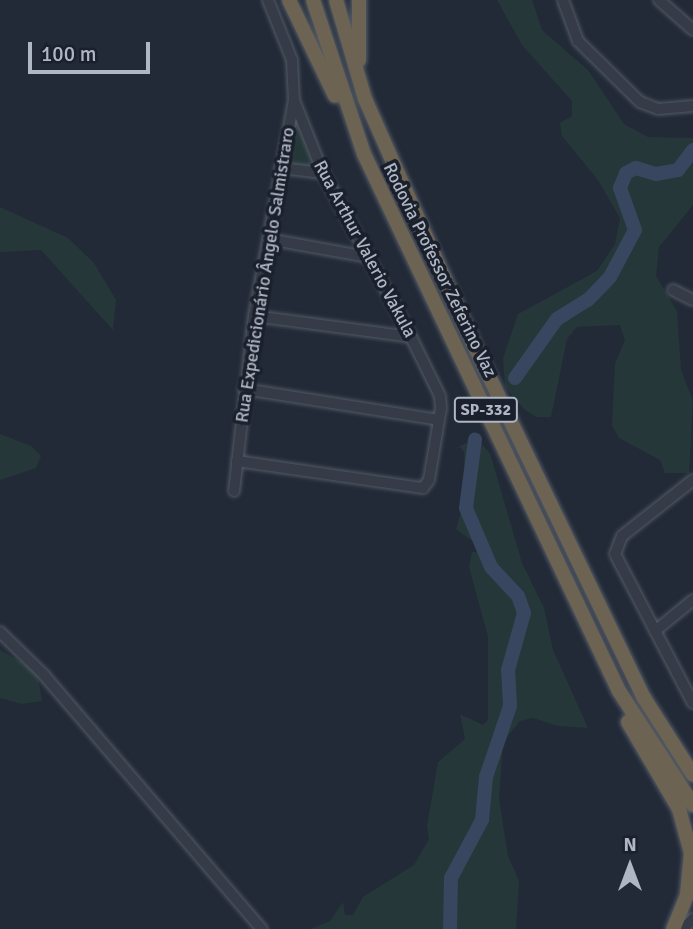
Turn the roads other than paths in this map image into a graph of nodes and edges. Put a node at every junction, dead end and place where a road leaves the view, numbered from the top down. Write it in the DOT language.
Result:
graph roads {
  1 [pos="268,0"];
  2 [pos="287,0"];
  3 [pos="313,0"];
  4 [pos="335,0"];
  5 [pos="359,0"];
  6 [pos="563,0"];
  7 [pos="659,0"];
  8 [pos="693,30"];
  9 [pos="365,99"];
  10 [pos="294,100"];
  11 [pos="693,106"];
  12 [pos="364,154"];
  13 [pos="280,167"];
  14 [pos="323,173"];
  15 [pos="268,239"];
  16 [pos="368,257"];
  17 [pos="673,290"];
  18 [pos="693,300"];
  19 [pos="254,316"];
  20 [pos="411,337"];
  21 [pos="244,388"];
  22 [pos="439,420"];
  23 [pos="237,461"];
  24 [pos="693,480"];
  25 [pos="234,491"];
  26 [pos="693,600"];
  27 [pos="655,631"];
  28 [pos="0,632"];
  29 [pos="619,691"];
  30 [pos="693,703"];
  31 [pos="691,770"];
  32 [pos="693,805"];
  33 [pos="693,919"];
  34 [pos="262,929"];
  35 [pos="673,929"];
  36 [pos="683,929"];
  1 -- 10 [label="street"];
  2 -- 12 [label="highway"];
  3 -- 12 [label="highway, Rodovia Professor Zeferino Vaz / SP-332"];
  4 -- 9 [label="highway, Rodovia Professor Zeferino Vaz / SP-332"];
  5 -- 9 [label="highway"];
  6 -- 11 [label="street"];
  7 -- 8 [label="street"];
  9 -- 31 [label="highway, Rodovia Professor Zeferino Vaz / SP-332"];
  10 -- 13 [label="street, Rua Expedicionário Ângelo Salmistraro"];
  10 -- 14 [label="street, Rua Arthur Valerio Vakula"];
  12 -- 29 [label="highway, Rodovia Professor Zeferino Vaz / SP-332"];
  13 -- 14 [label="street"];
  13 -- 15 [label="street, Rua Expedicionário Ângelo Salmistraro"];
  14 -- 16 [label="street, Rua Arthur Valerio Vakula"];
  15 -- 16 [label="street"];
  15 -- 19 [label="street, Rua Expedicionário Ângelo Salmistraro"];
  16 -- 20 [label="street, Rua Arthur Valerio Vakula"];
  17 -- 18 [label="street"];
  19 -- 20 [label="street"];
  19 -- 21 [label="street, Rua Expedicionário Ângelo Salmistraro"];
  20 -- 22 [label="street, Rua Arthur Valerio Vakula"];
  21 -- 22 [label="street"];
  21 -- 23 [label="street, Rua Expedicionário Ângelo Salmistraro"];
  22 -- 23 [label="street"];
  23 -- 25 [label="street, Rua Expedicionário Ângelo Salmistraro"];
  24 -- 27 [label="street"];
  26 -- 27 [label="street"];
  27 -- 30 [label="street"];
  28 -- 34 [label="street"];
  29 -- 32 [label="highway, Rodovia Professor Zeferino Vaz / SP-332"];
  29 -- 35 [label="highway"];
  33 -- 36 [label="street"];
}
